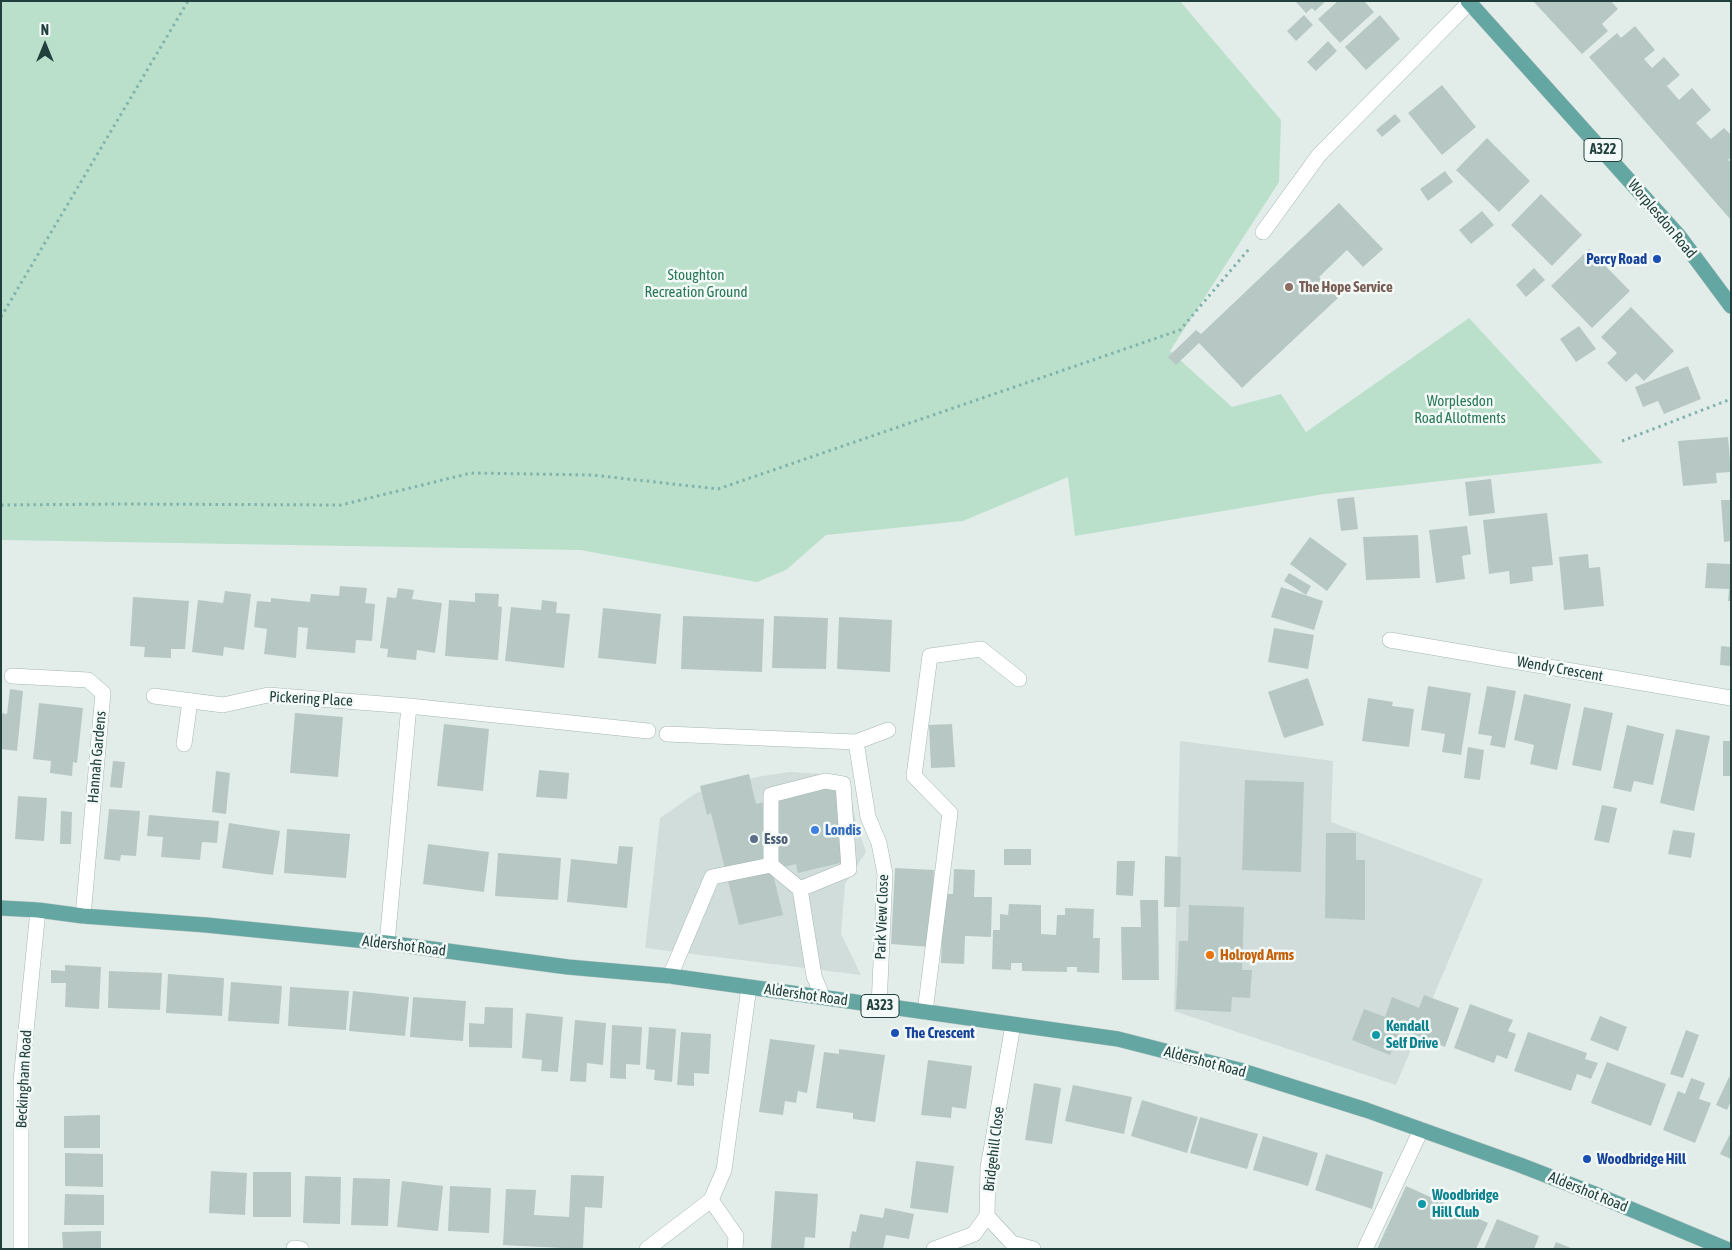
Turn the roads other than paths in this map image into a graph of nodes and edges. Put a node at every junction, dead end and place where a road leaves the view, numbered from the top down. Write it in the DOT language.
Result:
graph roads {
  1 [pos="1468,2"];
  2 [pos="1263,232"];
  3 [pos="1728,297"];
  4 [pos="1390,640"];
  5 [pos="12,676"];
  6 [pos="1019,679"];
  7 [pos="154,696"];
  8 [pos="1731,698"];
  9 [pos="190,701"];
  10 [pos="409,706"];
  11 [pos="648,730"];
  12 [pos="888,730"];
  13 [pos="667,734"];
  14 [pos="856,742"];
  15 [pos="184,744"];
  16 [pos="771,865"];
  17 [pos="800,888"];
  18 [pos="1,908"];
  19 [pos="38,910"];
  20 [pos="83,916"];
  21 [pos="387,943"];
  22 [pos="670,976"];
  23 [pos="748,986"];
  24 [pos="823,998"];
  25 [pos="879,1006"];
  26 [pos="925,1012"];
  27 [pos="1013,1025"];
  28 [pos="1421,1130"];
  29 [pos="711,1200"];
  30 [pos="987,1216"];
  31 [pos="21,1249"];
  32 [pos="648,1249"];
  33 [pos="735,1249"];
  34 [pos="934,1249"];
  35 [pos="1033,1249"];
  36 [pos="1364,1249"];
  37 [pos="1726,1249"];
  1 -- 2 [label="street"];
  1 -- 3 [label="main road, Worplesdon Road / A322"];
  4 -- 8 [label="street, Wendy Crescent"];
  5 -- 20 [label="street, Hannah Gardens"];
  6 -- 26 [label="street"];
  7 -- 9 [label="street, Pickering Place"];
  9 -- 10 [label="street, Pickering Place"];
  9 -- 15 [label="street"];
  10 -- 11 [label="street, Pickering Place"];
  10 -- 21 [label="street"];
  12 -- 14 [label="street"];
  13 -- 14 [label="street"];
  14 -- 25 [label="street, Park View Close"];
  16 -- 17 [label="street"];
  16 -- 17 [label="street"];
  16 -- 22 [label="street"];
  17 -- 24 [label="street"];
  18 -- 19 [label="main road, Aldershot Road / A323"];
  19 -- 20 [label="main road, Aldershot Road / A323"];
  19 -- 31 [label="street, Beckingham Road"];
  20 -- 21 [label="main road, Aldershot Road / A323"];
  21 -- 22 [label="main road, Aldershot Road / A323"];
  22 -- 23 [label="main road, Aldershot Road / A323"];
  23 -- 24 [label="main road, Aldershot Road / A323"];
  23 -- 29 [label="street"];
  24 -- 25 [label="main road, Aldershot Road / A323"];
  25 -- 26 [label="main road, Aldershot Road / A323"];
  26 -- 27 [label="main road, Aldershot Road / A323"];
  27 -- 28 [label="main road, Aldershot Road / A323"];
  27 -- 30 [label="street, Bridgehill Close"];
  28 -- 36 [label="street"];
  28 -- 37 [label="main road, Aldershot Road / A323"];
  29 -- 32 [label="street"];
  29 -- 33 [label="street"];
  30 -- 34 [label="street"];
  30 -- 35 [label="street"];
}
